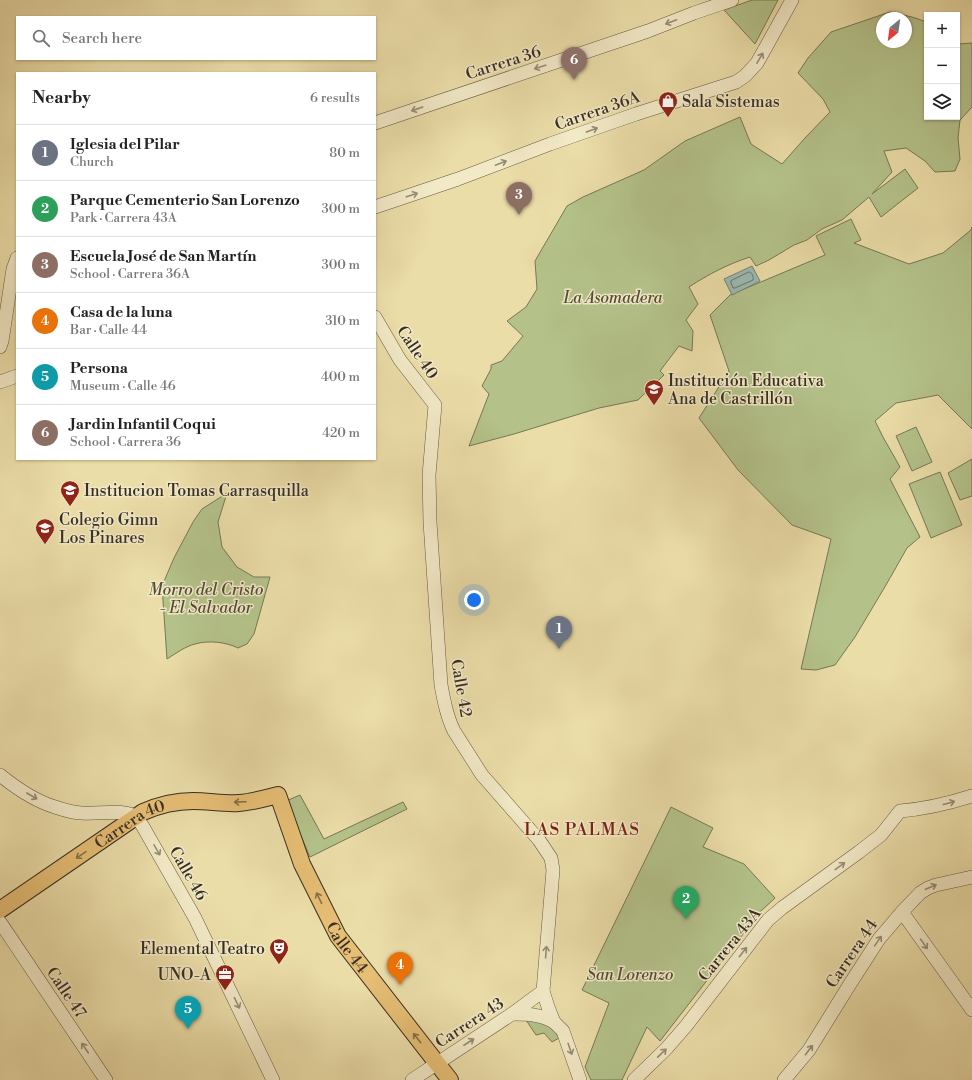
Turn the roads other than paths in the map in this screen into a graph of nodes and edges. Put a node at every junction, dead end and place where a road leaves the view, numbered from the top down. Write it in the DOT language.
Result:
graph roads {
  1 [pos="732,0"];
  2 [pos="792,0"];
  3 [pos="376,123"];
  4 [pos="376,207"];
  5 [pos="16,261"];
  6 [pos="376,319"];
  7 [pos="0,347"];
  8 [pos="16,376"];
  9 [pos="0,382"];
  10 [pos="435,405"];
  11 [pos="0,774"];
  12 [pos="278,794"];
  13 [pos="972,796"];
  14 [pos="136,817"];
  15 [pos="972,877"];
  16 [pos="0,910"];
  17 [pos="902,912"];
  18 [pos="0,922"];
  19 [pos="543,991"];
  20 [pos="972,1010"];
  21 [pos="512,1014"];
  22 [pos="554,1022"];
  23 [pos="436,1064"];
  24 [pos="106,1080"];
  25 [pos="273,1080"];
  26 [pos="412,1080"];
  27 [pos="450,1080"];
  28 [pos="580,1080"];
  29 [pos="634,1080"];
  30 [pos="784,1080"];
  1 -- 3 [label="street, Carrera 36, one-way"];
  4 -- 2 [label="street, Carrera 36A, one-way"];
  5 -- 7 [label="street"];
  6 -- 10 [label="street, Calle 40"];
  8 -- 9 [label="street"];
  19 -- 10 [label="street, Calle 42, one-way"];
  11 -- 14 [label="street, one-way"];
  12 -- 14 [label="main road, Carrera 40, one-way"];
  23 -- 12 [label="main road, Calle 44, one-way"];
  29 -- 13 [label="street, Carrera 43A, one-way"];
  14 -- 16 [label="main road, Carrera 40, one-way"];
  14 -- 25 [label="street, Calle 46, one-way"];
  17 -- 15 [label="street, Carrera 44, one-way"];
  17 -- 20 [label="street, one-way"];
  30 -- 17 [label="street, Carrera 44, one-way"];
  24 -- 18 [label="street, Calle 47, one-way"];
  19 -- 21 [label="street, Carrera 43"];
  19 -- 22 [label="street"];
  21 -- 22 [label="street"];
  23 -- 21 [label="street, Carrera 43, one-way"];
  22 -- 28 [label="street, one-way"];
  23 -- 26 [label="street, Carrera 43"];
  23 -- 27 [label="main road, Calle 44"];
}
